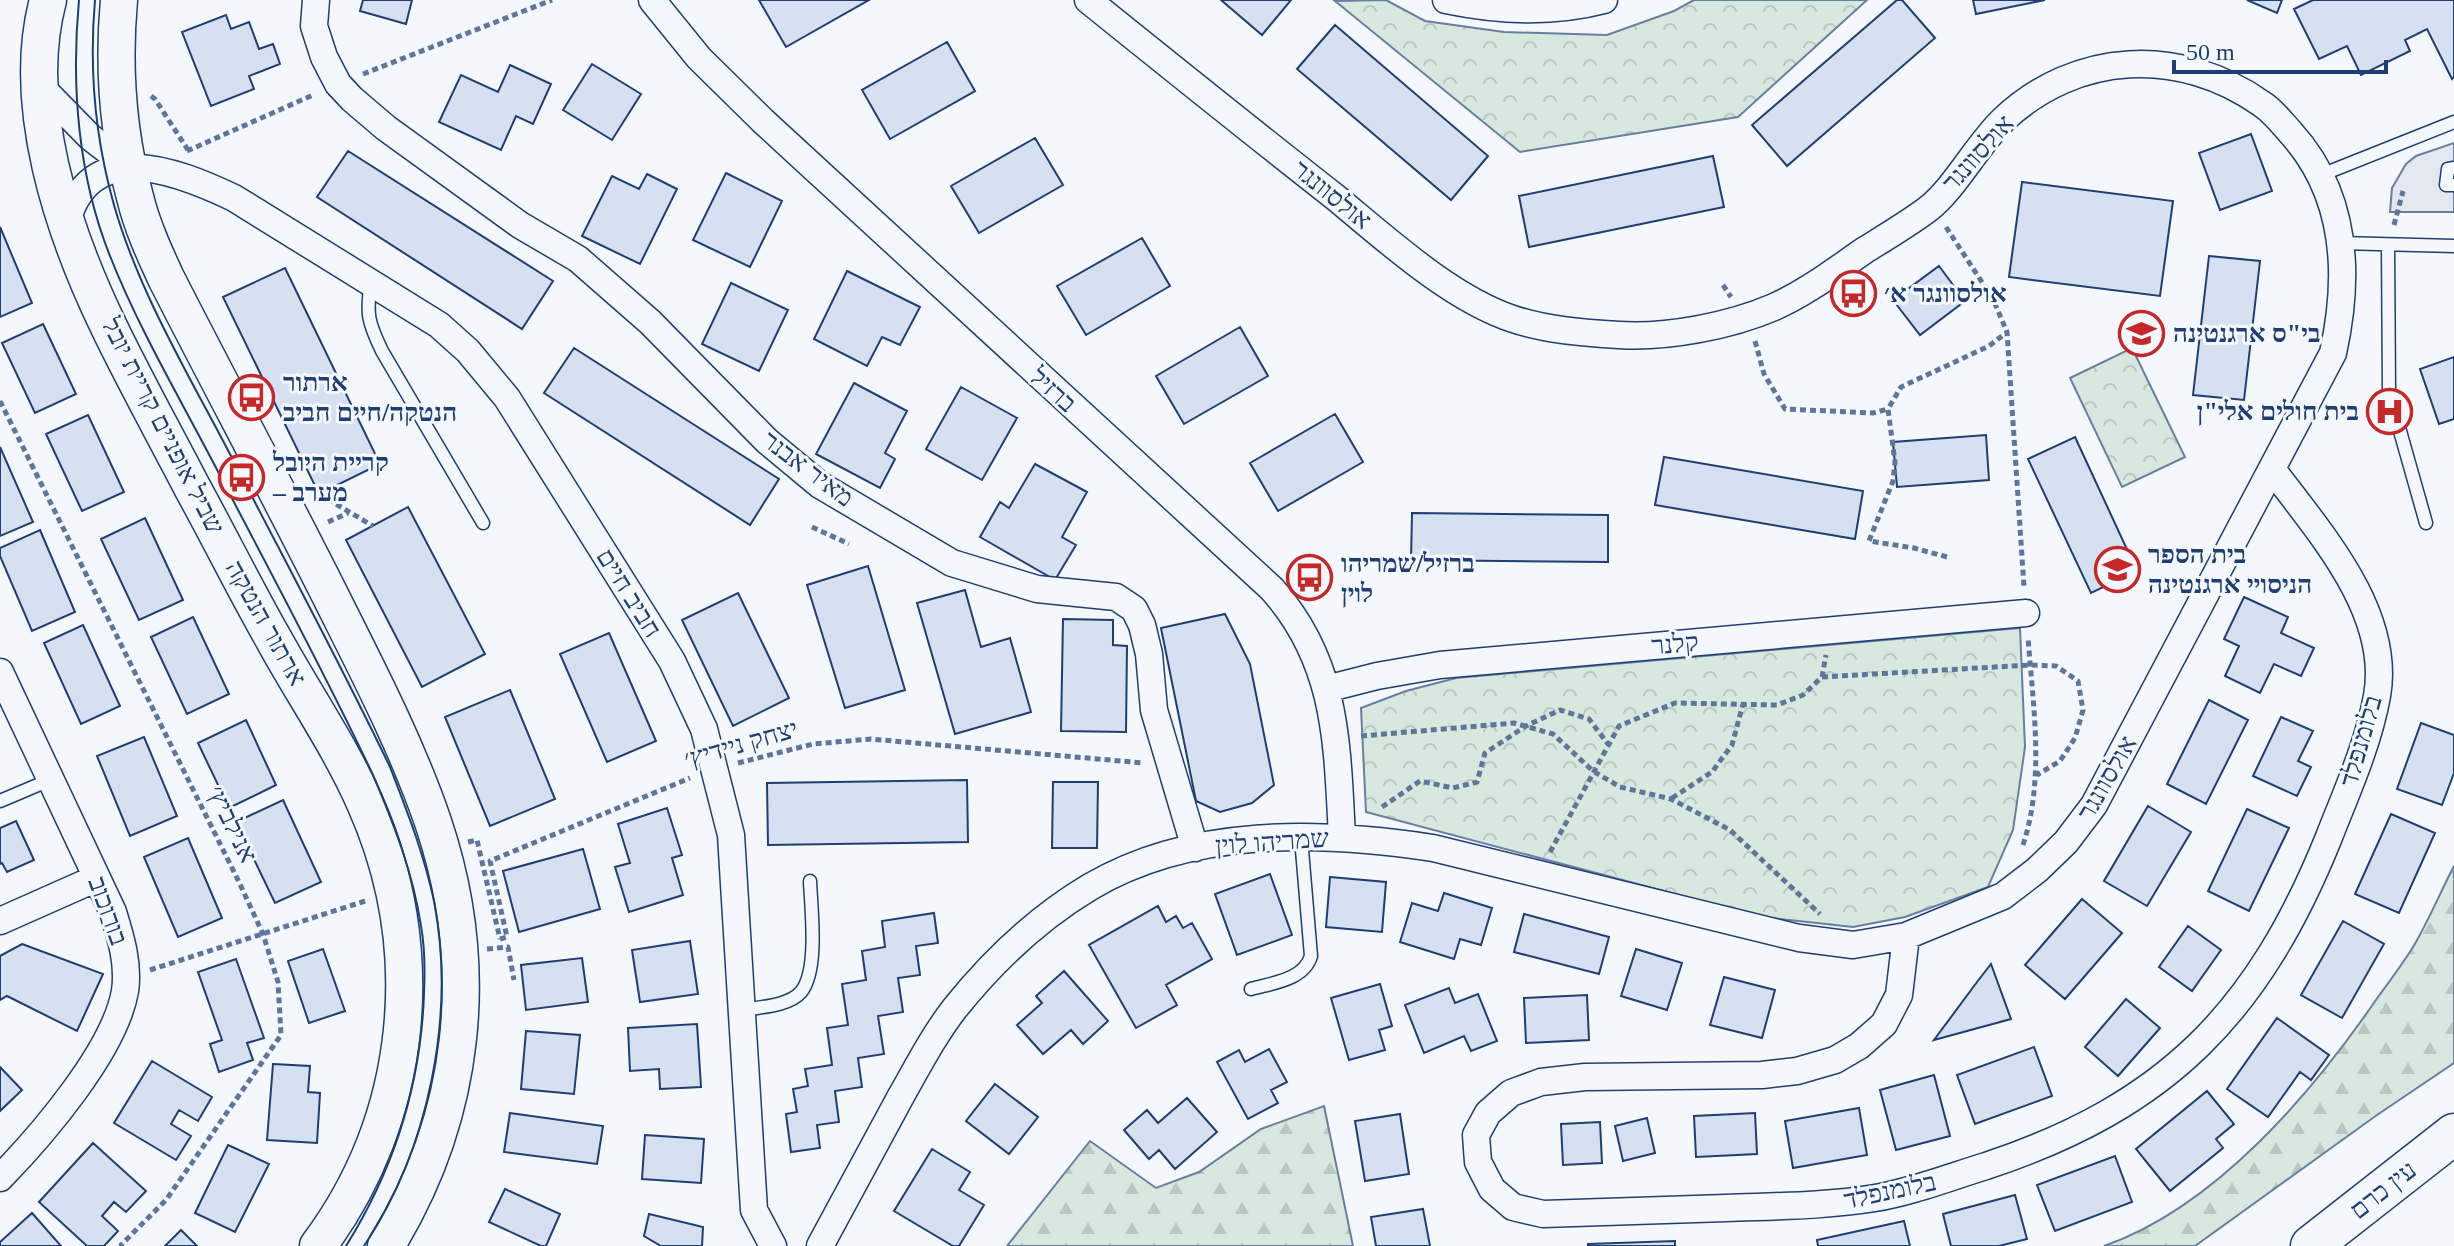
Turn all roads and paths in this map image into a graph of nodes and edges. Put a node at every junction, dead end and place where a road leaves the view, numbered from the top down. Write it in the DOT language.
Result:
graph roads {
  1 [pos="48,0"];
  2 [pos="119,0"];
  3 [pos="316,0"];
  4 [pos="652,0"];
  5 [pos="1088,0"];
  6 [pos="1446,0"];
  7 [pos="1604,0"];
  8 [pos="40,86"];
  9 [pos="144,93"];
  10 [pos="2454,122"];
  11 [pos="189,151"];
  12 [pos="129,167"];
  13 [pos="2454,168"];
  14 [pos="2321,175"];
  15 [pos="2454,185"];
  16 [pos="2403,191"];
  17 [pos="1932,207"];
  18 [pos="66,225"];
  19 [pos="2340,243"];
  20 [pos="2388,245"];
  21 [pos="2454,246"];
  22 [pos="371,282"];
  23 [pos="2007,332"];
  24 [pos="1757,348"];
  25 [pos="0,401"];
  26 [pos="1888,409"];
  27 [pos="2272,469"];
  28 [pos="319,494"];
  29 [pos="349,512"];
  30 [pos="483,523"];
  31 [pos="2426,523"];
  32 [pos="320,526"];
  33 [pos="373,526"];
  34 [pos="812,527"];
  35 [pos="849,544"];
  36 [pos="1947,557"];
  37 [pos="2026,613"];
  38 [pos="1830,630"];
  39 [pos="2030,665"];
  40 [pos="0,672"];
  41 [pos="1822,677"];
  42 [pos="1326,689"];
  43 [pos="1743,704"];
  44 [pos="1526,726"];
  45 [pos="1336,738"];
  46 [pos="1608,745"];
  47 [pos="1169,765"];
  48 [pos="715,768"];
  49 [pos="1593,771"];
  50 [pos="2037,775"];
  51 [pos="52,779"];
  52 [pos="1671,799"];
  53 [pos="0,801"];
  54 [pos="1382,807"];
  55 [pos="1342,837"];
  56 [pos="1301,838"];
  57 [pos="464,842"];
  58 [pos="1195,848"];
  59 [pos="2021,853"];
  60 [pos="1539,874"];
  61 [pos="97,878"];
  62 [pos="810,881"];
  63 [pos="377,897"];
  64 [pos="0,921"];
  65 [pos="263,934"];
  66 [pos="1906,936"];
  67 [pos="1853,945"];
  68 [pos="482,949"];
  69 [pos="126,977"];
  70 [pos="514,980"];
  71 [pos="1251,989"];
  72 [pos="742,1010"];
  73 [pos="2454,1134"];
  74 [pos="0,1178"];
  75 [pos="120,1246"];
  76 [pos="318,1246"];
  77 [pos="386,1246"];
  78 [pos="773,1246"];
  79 [pos="820,1246"];
  80 [pos="2311,1246"];
  1 -- 8 [label="main road, ארתור הנטקה"];
  2 -- 12 [label="main road"];
  3 -- 47 [label="street, מאיר אבנר"];
  4 -- 42 [label="street, ברזיל"];
  5 -- 17 [label="street, אולסוונגר"];
  6 -- 7 [label="street"];
  8 -- 12 [label="street"];
  8 -- 18 [label="main road, ארתור הנטקה"];
  9 -- 11 [label="path"];
  10 -- 14 [label="lane"];
  12 -- 18 [label="street"];
  12 -- 22 [label="street, חביב חיים"];
  12 -- 77 [label="main road"];
  13 -- 15 [label="lane"];
  14 -- 17 [label="street, אולסוונגר"];
  14 -- 19 [label="street, אולסוונגר"];
  16 -- 20 [label="path"];
  17 -- 23 [label="path"];
  18 -- 76 [label="main road, ארתור הנטקה"];
  19 -- 20 [label="lane"];
  19 -- 27 [label="street, אולסוונגר"];
  20 -- 21 [label="lane"];
  20 -- 31 [label="lane"];
  22 -- 30 [label="lane"];
  22 -- 48 [label="street, חביב חיים"];
  23 -- 26 [label="path"];
  23 -- 37 [label="path"];
  24 -- 26 [label="path"];
  25 -- 65 [label="path, אנילביץ׳"];
  26 -- 36 [label="path"];
  27 -- 66 [label="street, אולסוונגר"];
  27 -- 66 [label="street, בלומנפלד"];
  28 -- 29 [label="path"];
  29 -- 32 [label="path"];
  29 -- 33 [label="path"];
  34 -- 35 [label="path"];
  37 -- 38 [label="street, קלנר"];
  37 -- 39 [label="path"];
  38 -- 41 [label="path"];
  38 -- 42 [label="street, קלנר"];
  39 -- 41 [label="path"];
  39 -- 50 [label="path"];
  39 -- 50 [label="path"];
  40 -- 51 [label="street, בורוכוב"];
  41 -- 43 [label="path"];
  42 -- 45 [label="street, ברזיל"];
  43 -- 46 [label="path"];
  43 -- 52 [label="path"];
  44 -- 45 [label="path"];
  44 -- 46 [label="path"];
  44 -- 49 [label="path"];
  44 -- 54 [label="path"];
  45 -- 55 [label="street, ברזיל"];
  46 -- 49 [label="path"];
  47 -- 48 [label="path, יצחק ניידיץ׳"];
  47 -- 58 [label="street, מאיר אבנר"];
  48 -- 57 [label="path, יצחק ניידיץ׳"];
  48 -- 72 [label="street, חביב חיים"];
  49 -- 52 [label="path"];
  49 -- 60 [label="path"];
  50 -- 59 [label="path"];
  51 -- 53 [label="lane"];
  51 -- 61 [label="street, בורוכוב"];
  52 -- 67 [label="path"];
  55 -- 56 [label="street, שמריהו לוין"];
  55 -- 60 [label="street, שמריהו לוין"];
  56 -- 58 [label="street, שמריהו לוין"];
  56 -- 71 [label="lane"];
  58 -- 79 [label="street, שמריהו לוין"];
  60 -- 67 [label="street, שמריהו לוין"];
  61 -- 64 [label="street"];
  61 -- 69 [label="street, בורוכוב"];
  62 -- 72 [label="lane"];
  63 -- 65 [label="path"];
  65 -- 69 [label="path"];
  65 -- 75 [label="path, אנילביץ׳"];
  66 -- 67 [label="street, שמריהו לוין"];
  68 -- 70 [label="path"];
  69 -- 74 [label="street, בורוכוב"];
  72 -- 78 [label="street, חביב חיים"];
  73 -- 80 [label="main road, עין כרם"];
}
